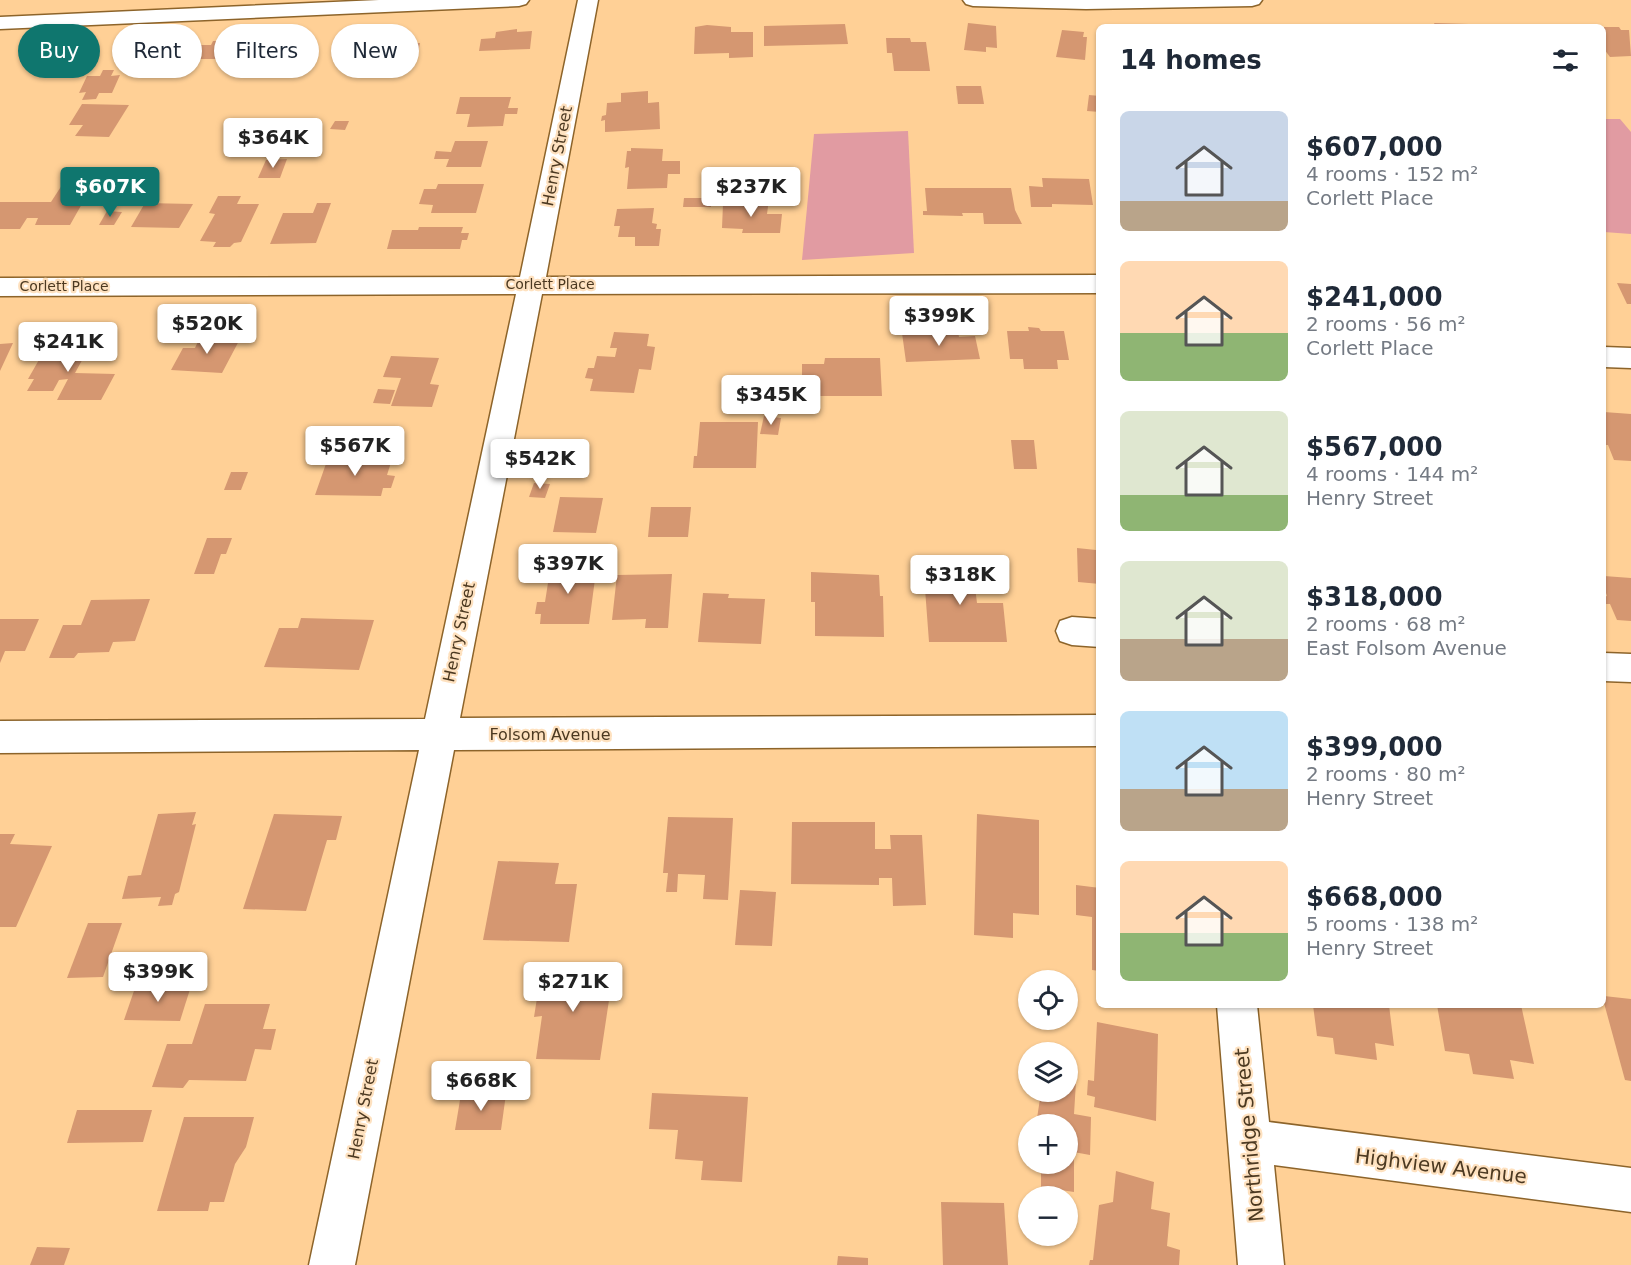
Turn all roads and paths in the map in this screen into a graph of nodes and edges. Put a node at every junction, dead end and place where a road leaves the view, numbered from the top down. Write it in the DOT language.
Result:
graph roads {
  1 [pos="519,0"];
  2 [pos="588,0"];
  3 [pos="973,0"];
  4 [pos="1252,0"];
  5 [pos="372,3"];
  6 [pos="0,23"];
  7 [pos="532,284"];
  8 [pos="1096,284"];
  9 [pos="0,286"];
  10 [pos="1606,357"];
  11 [pos="1631,358"];
  12 [pos="1606,667"];
  13 [pos="1631,669"];
  14 [pos="1096,730"];
  15 [pos="438,734"];
  16 [pos="0,737"];
  17 [pos="1237,1008"];
  18 [pos="1251,1141"];
  19 [pos="1631,1190"];
  20 [pos="332,1265"];
  21 [pos="1261,1265"];
  1 -- 5 [label="street"];
  2 -- 7 [label="street, Henry Street"];
  3 -- 4 [label="street"];
  5 -- 6 [label="street"];
  7 -- 8 [label="street, Corlett Place"];
  7 -- 9 [label="street, Corlett Place"];
  7 -- 15 [label="street, Henry Street"];
  10 -- 11 [label="street"];
  12 -- 13 [label="street"];
  14 -- 15 [label="street, Folsom Avenue"];
  15 -- 16 [label="street, Folsom Avenue"];
  15 -- 20 [label="street, Henry Street"];
  17 -- 18 [label="street, Northridge Street"];
  18 -- 19 [label="street, Highview Avenue"];
  18 -- 21 [label="street, Northridge Street"];
}
